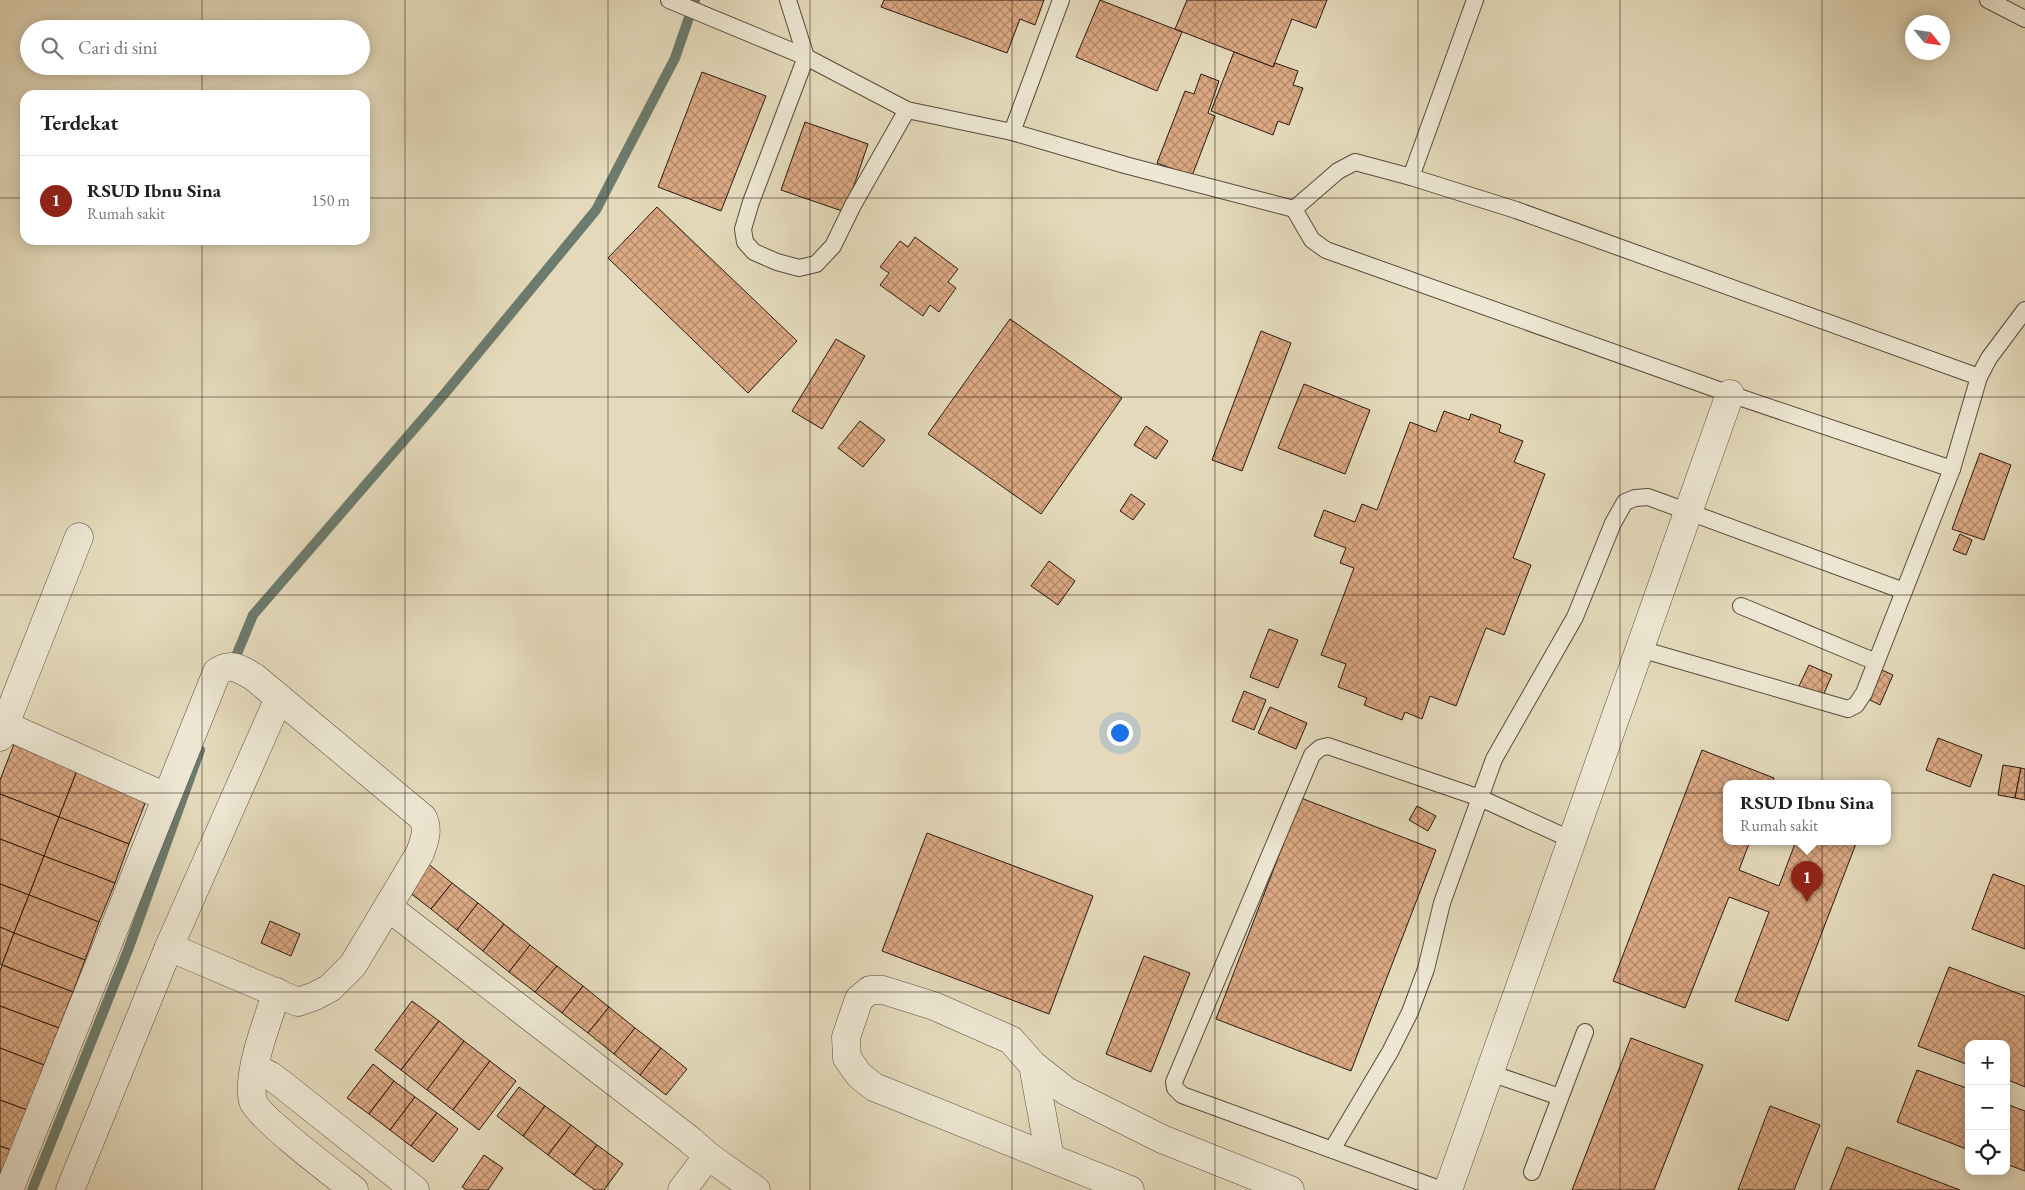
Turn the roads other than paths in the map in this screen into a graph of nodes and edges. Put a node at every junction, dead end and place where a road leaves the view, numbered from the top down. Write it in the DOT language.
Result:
graph roads {
  1 [pos="669,0"];
  2 [pos="788,0"];
  3 [pos="1061,0"];
  4 [pos="1475,0"];
  5 [pos="1988,0"];
  6 [pos="2025,19"];
  7 [pos="806,57"];
  8 [pos="907,110"];
  9 [pos="1012,132"];
  10 [pos="1411,177"];
  11 [pos="1294,209"];
  12 [pos="2025,310"];
  13 [pos="1979,377"];
  14 [pos="1730,394"];
  15 [pos="1952,469"];
  16 [pos="1688,513"];
  17 [pos="79,537"];
  18 [pos="1904,591"];
  19 [pos="1741,606"];
  20 [pos="1640,649"];
  21 [pos="1876,662"];
  22 [pos="279,698"];
  23 [pos="2,729"];
  24 [pos="166,797"];
  25 [pos="1480,798"];
  26 [pos="1572,840"];
  27 [pos="388,907"];
  28 [pos="169,947"];
  29 [pos="277,992"];
  30 [pos="1585,1032"];
  31 [pos="1033,1064"];
  32 [pos="254,1068"];
  33 [pos="1490,1072"];
  34 [pos="1560,1097"];
  35 [pos="1333,1148"];
  36 [pos="708,1156"];
  37 [pos="1050,1158"];
  38 [pos="1532,1172"];
  39 [pos="9,1190"];
  40 [pos="70,1190"];
  41 [pos="354,1190"];
  42 [pos="415,1190"];
  43 [pos="682,1190"];
  44 [pos="756,1190"];
  45 [pos="1130,1190"];
  46 [pos="1290,1190"];
  47 [pos="1442,1190"];
  48 [pos="1448,1190"];
  1 -- 7 [label="lane"];
  2 -- 7 [label="lane"];
  3 -- 9 [label="lane"];
  4 -- 10 [label="lane"];
  5 -- 6 [label="lane"];
  7 -- 8 [label="lane"];
  7 -- 8 [label="lane"];
  8 -- 9 [label="lane"];
  9 -- 11 [label="lane"];
  10 -- 11 [label="lane"];
  10 -- 13 [label="lane"];
  11 -- 14 [label="lane"];
  12 -- 13 [label="lane"];
  13 -- 15 [label="lane"];
  14 -- 15 [label="lane"];
  14 -- 16 [label="street"];
  15 -- 18 [label="lane"];
  16 -- 18 [label="lane"];
  16 -- 20 [label="street"];
  16 -- 25 [label="lane"];
  17 -- 23 [label="street"];
  18 -- 21 [label="lane"];
  19 -- 21 [label="lane"];
  20 -- 21 [label="lane"];
  20 -- 26 [label="street"];
  22 -- 24 [label="street"];
  22 -- 27 [label="street"];
  22 -- 28 [label="street"];
  23 -- 24 [label="street"];
  24 -- 39 [label="street"];
  25 -- 26 [label="lane"];
  25 -- 35 [label="lane"];
  25 -- 35 [label="lane"];
  26 -- 33 [label="street"];
  27 -- 29 [label="street"];
  27 -- 36 [label="street"];
  28 -- 29 [label="street"];
  28 -- 40 [label="street"];
  29 -- 32 [label="street"];
  30 -- 34 [label="lane"];
  31 -- 37 [label="street"];
  31 -- 37 [label="street"];
  31 -- 46 [label="street"];
  32 -- 41 [label="street"];
  32 -- 42 [label="street"];
  33 -- 34 [label="lane"];
  33 -- 48 [label="street"];
  34 -- 38 [label="lane"];
  35 -- 47 [label="lane"];
  36 -- 43 [label="street"];
  36 -- 44 [label="street"];
  37 -- 45 [label="street"];
}
